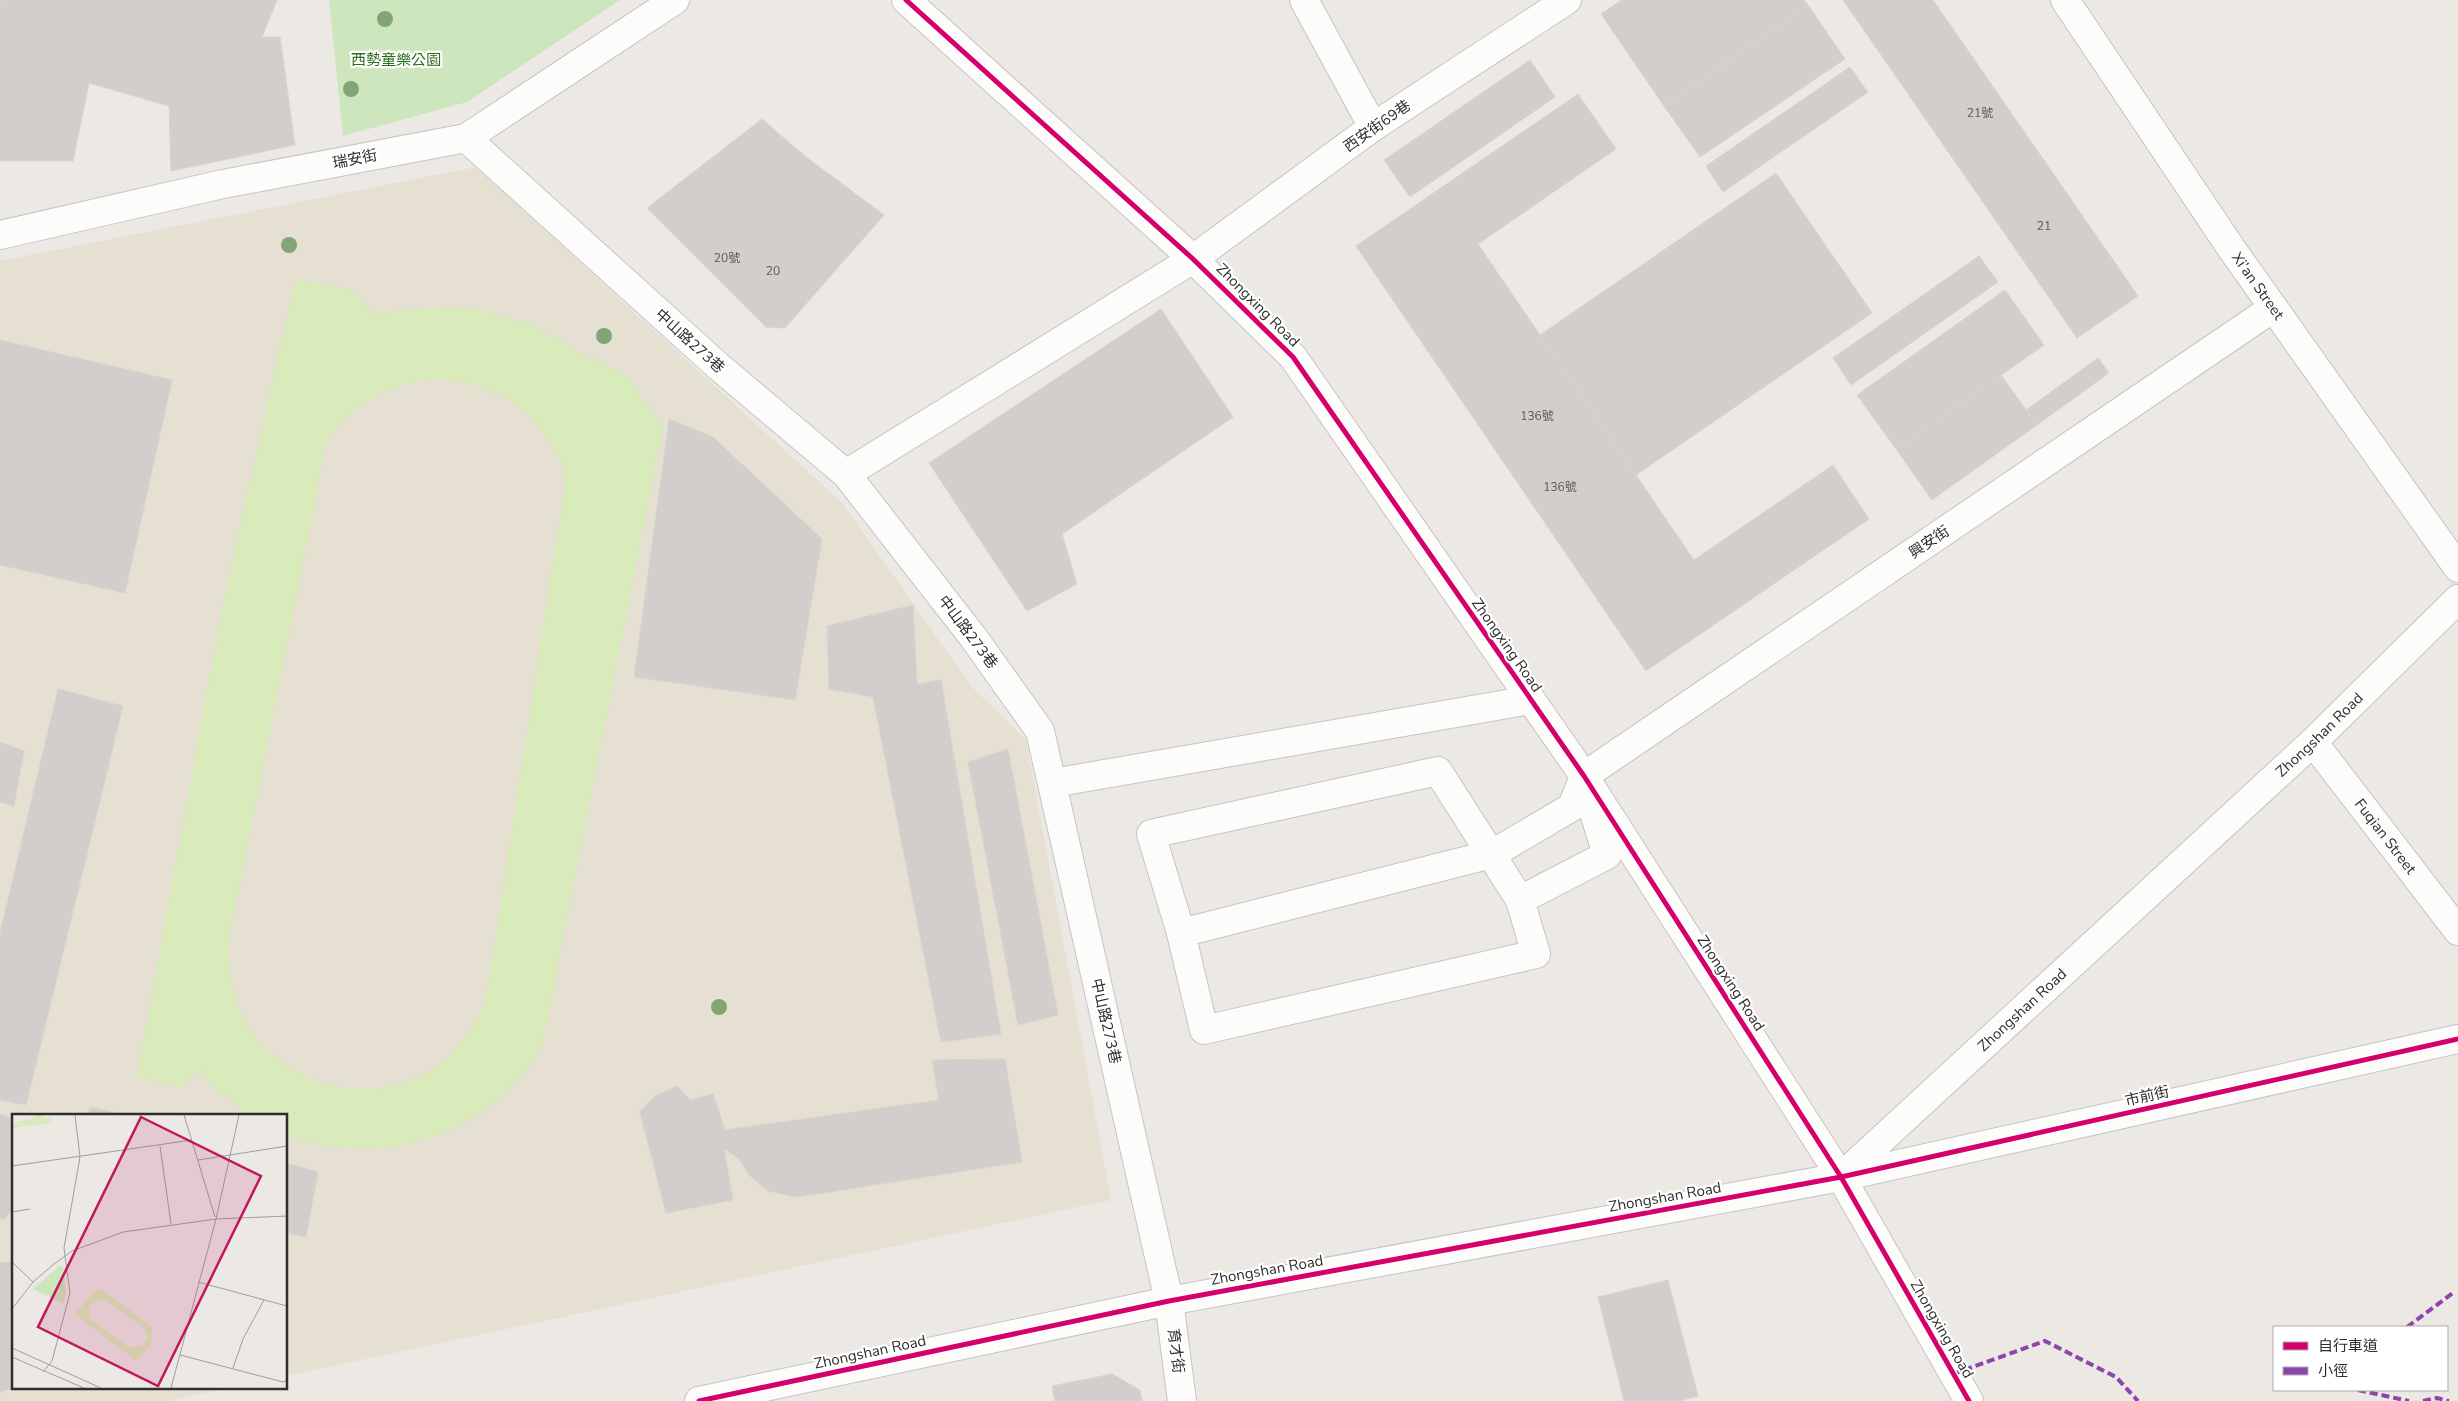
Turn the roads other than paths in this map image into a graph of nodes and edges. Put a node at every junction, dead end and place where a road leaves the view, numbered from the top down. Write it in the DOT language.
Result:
graph roads {
  1 [pos="675,0"];
  2 [pos="906,0"];
  3 [pos="1304,0"];
  4 [pos="2065,0"];
  5 [pos="1561,2"];
  6 [pos="1373,127"];
  7 [pos="466,138"];
  8 [pos="0,235"];
  9 [pos="1193,258"];
  10 [pos="2274,308"];
  11 [pos="846,474"];
  12 [pos="2458,568"];
  13 [pos="2458,599"];
  14 [pos="1530,700"];
  15 [pos="2313,742"];
  16 [pos="1584,776"];
  17 [pos="1053,783"];
  18 [pos="1492,854"];
  19 [pos="1520,900"];
  20 [pos="2458,931"];
  21 [pos="1180,933"];
  22 [pos="2458,1039"];
  23 [pos="1841,1178"];
  24 [pos="1169,1301"];
  25 [pos="699,1401"];
  26 [pos="1182,1401"];
  27 [pos="1969,1401"];
  1 -- 7 [label="street, 瑞安街"];
  2 -- 9 [label="street, Zhongxing Road"];
  3 -- 6 [label="street"];
  4 -- 10 [label="street, Xi’an Street"];
  5 -- 6 [label="street, 西安街69巷"];
  6 -- 9 [label="street, 西安街69巷"];
  7 -- 8 [label="street, 瑞安街"];
  7 -- 11 [label="street, 中山路273巷"];
  9 -- 11 [label="street, 西安街69巷"];
  9 -- 14 [label="street, Zhongxing Road"];
  10 -- 12 [label="street, Xi’an Street"];
  10 -- 16 [label="street, 興安街"];
  11 -- 17 [label="street, 中山路273巷"];
  13 -- 15 [label="street, Zhongshan Road"];
  14 -- 16 [label="street, Zhongxing Road"];
  14 -- 17 [label="street"];
  15 -- 20 [label="street, Fuqian Street"];
  15 -- 23 [label="street, Zhongshan Road"];
  16 -- 18 [label="street"];
  16 -- 19 [label="street"];
  16 -- 23 [label="street, Zhongxing Road"];
  17 -- 24 [label="street, 中山路273巷"];
  18 -- 19 [label="street"];
  18 -- 21 [label="street"];
  18 -- 21 [label="street"];
  19 -- 21 [label="street"];
  22 -- 23 [label="street, 市前街"];
  23 -- 24 [label="street, Zhongshan Road"];
  23 -- 27 [label="street, Zhongxing Road"];
  24 -- 25 [label="street, Zhongshan Road"];
  24 -- 26 [label="street, 育才街"];
}
